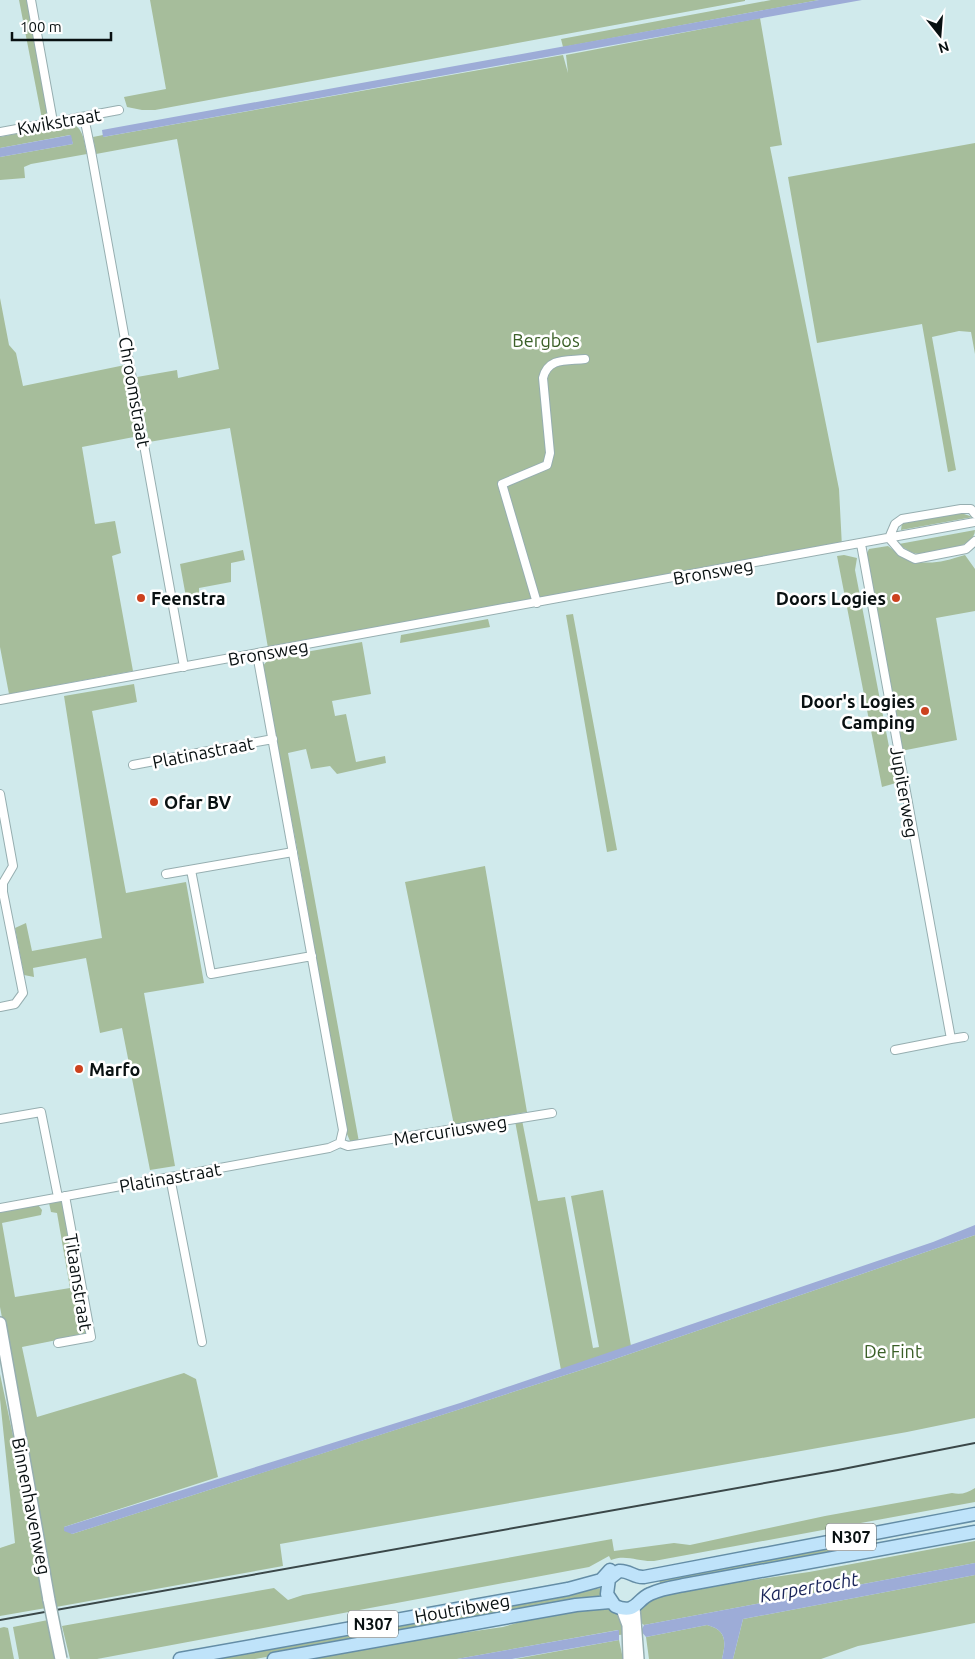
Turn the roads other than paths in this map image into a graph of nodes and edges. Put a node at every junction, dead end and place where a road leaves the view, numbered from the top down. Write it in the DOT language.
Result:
graph roads {
  1 [pos="31,0"];
  2 [pos="118,110"];
  3 [pos="84,117"];
  4 [pos="53,122"];
  5 [pos="0,132"];
  6 [pos="585,359"];
  7 [pos="975,514"];
  8 [pos="975,522"];
  9 [pos="889,538"];
  10 [pos="975,541"];
  11 [pos="860,544"];
  12 [pos="537,603"];
  13 [pos="256,654"];
  14 [pos="184,667"];
  15 [pos="0,700"];
  16 [pos="273,739"];
  17 [pos="134,765"];
  18 [pos="0,794"];
  19 [pos="293,852"];
  20 [pos="191,870"];
  21 [pos="166,874"];
  22 [pos="312,956"];
  23 [pos="0,1007"];
  24 [pos="964,1037"];
  25 [pos="951,1040"];
  26 [pos="896,1050"];
  27 [pos="552,1113"];
  28 [pos="0,1120"];
  29 [pos="340,1143"];
  30 [pos="170,1177"];
  31 [pos="61,1196"];
  32 [pos="0,1208"];
  33 [pos="0,1323"];
  34 [pos="202,1342"];
  35 [pos="58,1343"];
  36 [pos="2,1348"];
  37 [pos="975,1514"];
  38 [pos="975,1532"];
  39 [pos="639,1575"];
  40 [pos="607,1578"];
  41 [pos="627,1601"];
  42 [pos="61,1659"];
  43 [pos="180,1659"];
  44 [pos="274,1659"];
  45 [pos="629,1659"];
  46 [pos="638,1659"];
  1 -- 4 [label="street"];
  2 -- 3 [label="street, Kwikstraat"];
  3 -- 4 [label="street, Kwikstraat"];
  3 -- 14 [label="street, Chroomstraat"];
  4 -- 5 [label="street, Kwikstraat"];
  6 -- 12 [label="street"];
  7 -- 9 [label="street"];
  8 -- 9 [label="street, Bronsweg"];
  9 -- 10 [label="street"];
  9 -- 11 [label="street, Bronsweg"];
  11 -- 12 [label="street, Bronsweg"];
  11 -- 25 [label="street, Jupiterweg"];
  12 -- 13 [label="street, Bronsweg"];
  13 -- 14 [label="street, Bronsweg"];
  13 -- 16 [label="street, Platinastraat"];
  14 -- 15 [label="street, Bronsweg"];
  16 -- 17 [label="street, Platinastraat"];
  16 -- 19 [label="street, Platinastraat"];
  18 -- 23 [label="street"];
  19 -- 20 [label="street"];
  19 -- 22 [label="street, Platinastraat"];
  20 -- 21 [label="street"];
  20 -- 22 [label="street"];
  22 -- 29 [label="street, Platinastraat"];
  24 -- 25 [label="street"];
  25 -- 26 [label="street"];
  27 -- 29 [label="street, Mercuriusweg"];
  28 -- 31 [label="street, Titaanstraat"];
  29 -- 30 [label="street, Platinastraat"];
  30 -- 31 [label="street, Platinastraat"];
  30 -- 34 [label="street"];
  31 -- 32 [label="street, Platinastraat"];
  31 -- 35 [label="street, Titaanstraat"];
  33 -- 36 [label="main road, Binnenhavenweg"];
  36 -- 42 [label="main road, Binnenhavenweg, bridge"];
  37 -- 39 [label="main road, N307"];
  38 -- 41 [label="main road, Houtribweg / N307"];
  39 -- 40 [label="main road, N307"];
  39 -- 41 [label="main road"];
  40 -- 41 [label="main road"];
  40 -- 43 [label="main road, Houtribweg / N307"];
  41 -- 44 [label="main road, Houtribweg / N307"];
  41 -- 45 [label="main road"];
  41 -- 46 [label="main road"];
}
